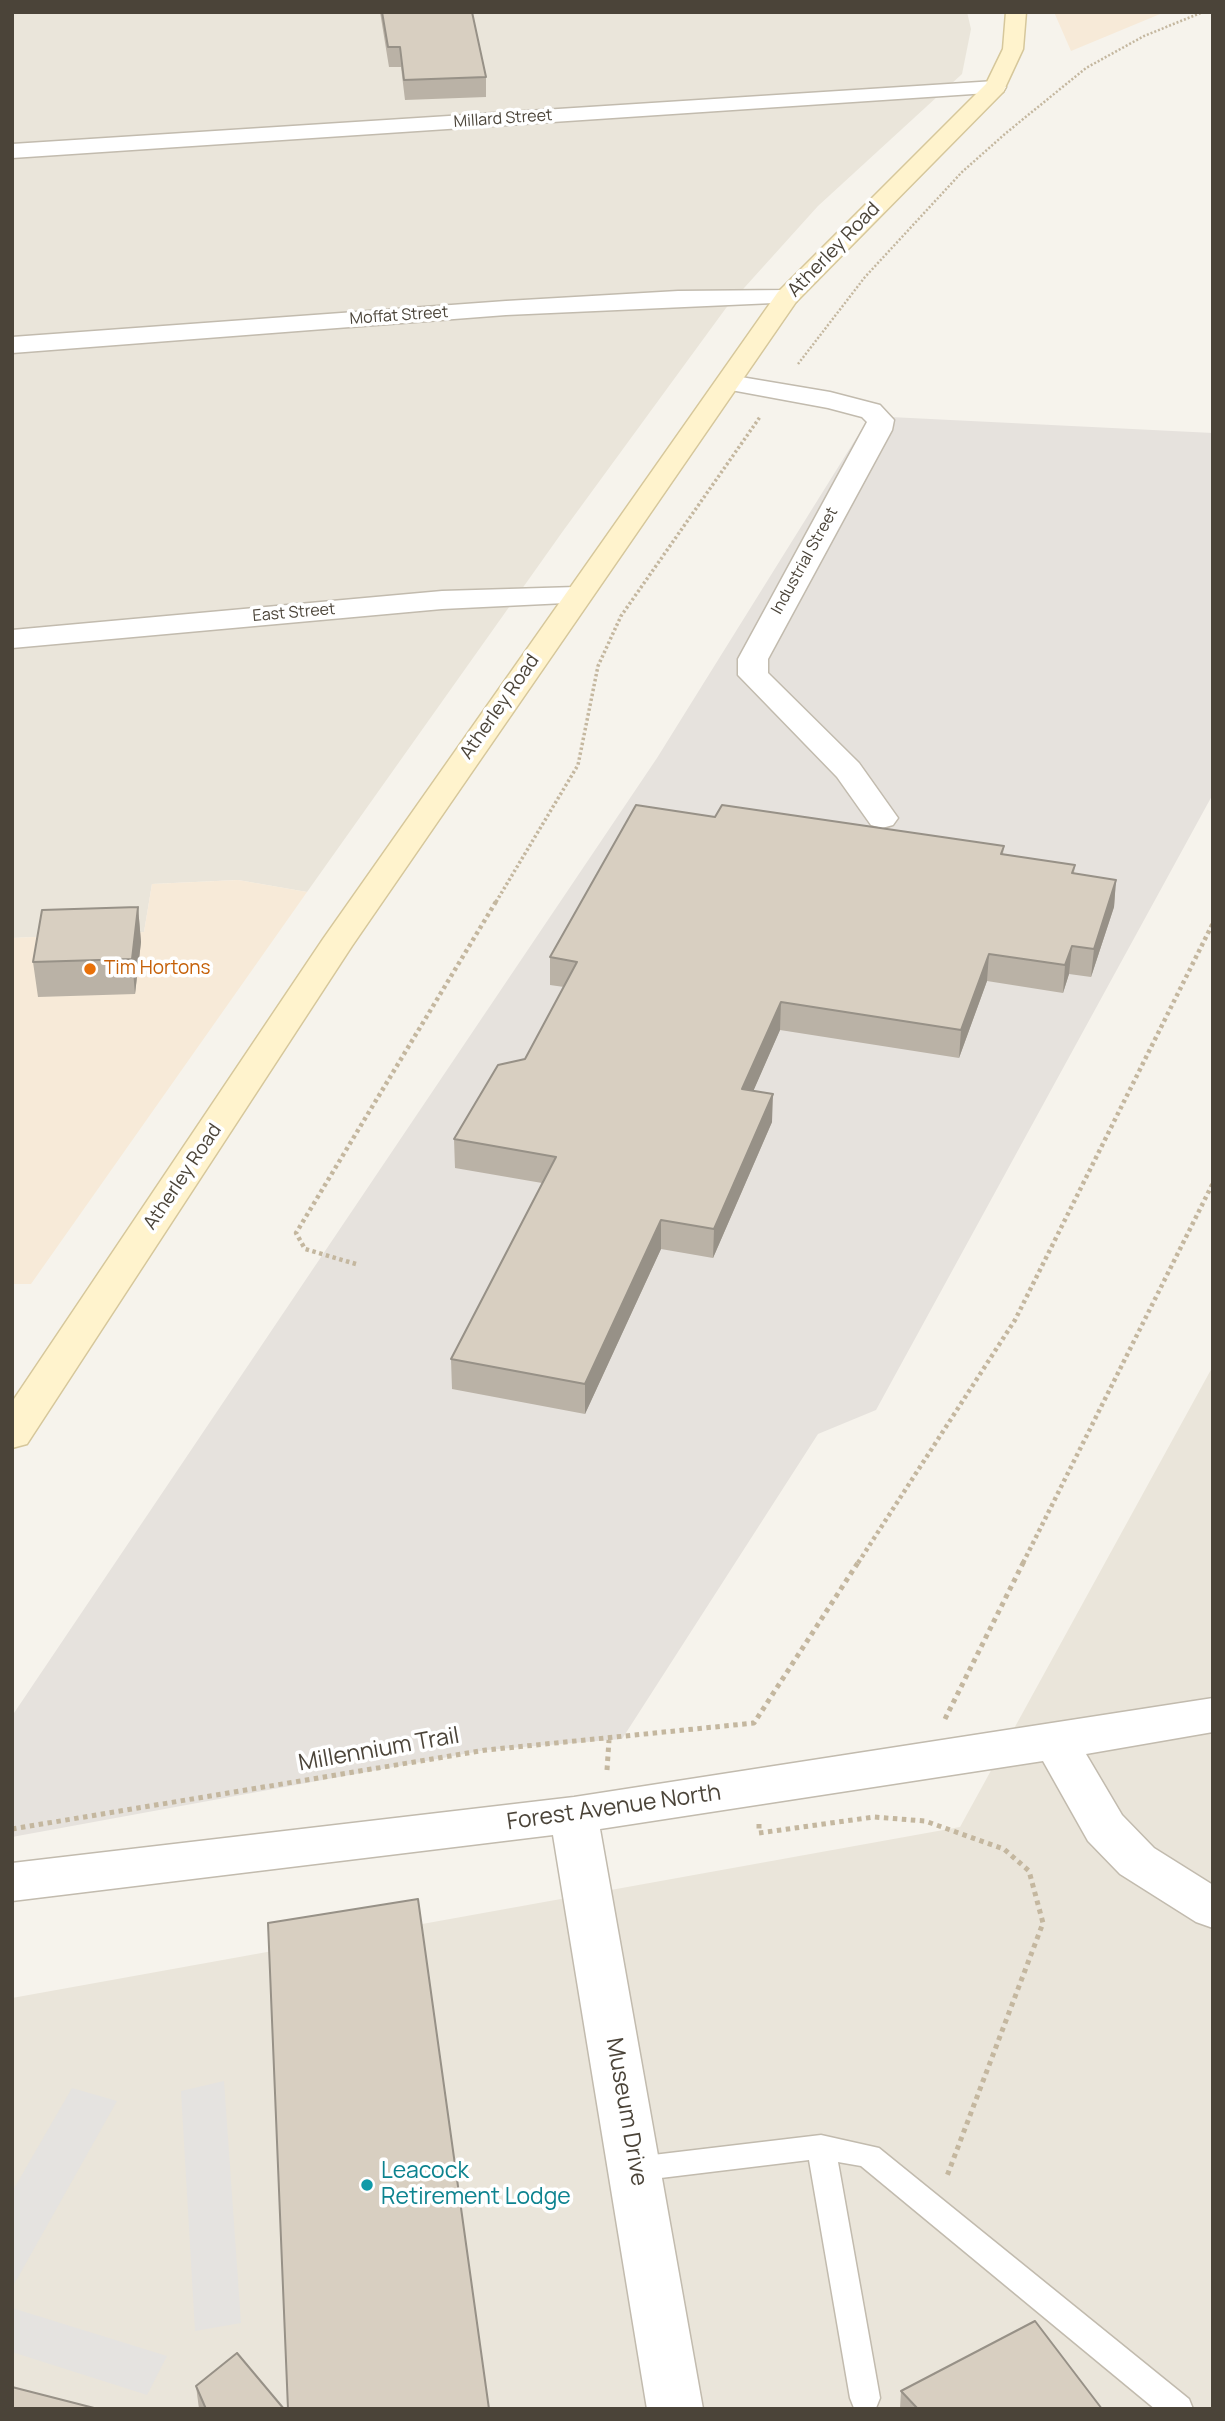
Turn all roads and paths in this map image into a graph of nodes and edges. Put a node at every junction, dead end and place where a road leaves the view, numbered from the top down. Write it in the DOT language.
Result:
graph roads {
  1 [pos="1016,12"];
  2 [pos="1203,12"];
  3 [pos="995,87"];
  4 [pos="12,151"];
  5 [pos="787,297"];
  6 [pos="12,345"];
  7 [pos="729,383"];
  8 [pos="778,390"];
  9 [pos="576,596"];
  10 [pos="12,639"];
  11 [pos="882,818"];
  12 [pos="1213,923"];
  13 [pos="1213,1183"];
  14 [pos="356,1264"];
  15 [pos="12,1434"];
  16 [pos="1213,1715"];
  17 [pos="1056,1742"];
  18 [pos="924,1760"];
  19 [pos="758,1787"];
  20 [pos="574,1815"];
  21 [pos="12,1829"];
  22 [pos="12,1882"];
  23 [pos="1213,1909"];
  24 [pos="821,2147"];
  25 [pos="636,2169"];
  26 [pos="933,2212"];
  27 [pos="865,2398"];
  28 [pos="675,2409"];
  29 [pos="1178,2409"];
  1 -- 3 [label="main road, Atherley Road"];
  2 -- 8 [label="path"];
  3 -- 4 [label="street, Millard Street"];
  3 -- 5 [label="main road, Atherley Road"];
  5 -- 6 [label="street, Moffat Street"];
  5 -- 7 [label="main road, Atherley Road"];
  7 -- 8 [label="street, Industrial Street"];
  7 -- 9 [label="main road, Atherley Road"];
  8 -- 11 [label="street, Industrial Street"];
  8 -- 14 [label="path"];
  9 -- 10 [label="street, East Street"];
  9 -- 15 [label="main road, Atherley Road"];
  12 -- 21 [label="path, Millennium Trail"];
  13 -- 18 [label="path"];
  16 -- 17 [label="street, Forest Avenue North"];
  17 -- 18 [label="street, Forest Avenue North"];
  17 -- 23 [label="street"];
  18 -- 19 [label="street, Forest Avenue North"];
  19 -- 20 [label="street, Forest Avenue North"];
  19 -- 26 [label="path"];
  20 -- 22 [label="street, Forest Avenue North"];
  20 -- 25 [label="street, Museum Drive"];
  24 -- 25 [label="lane"];
  24 -- 26 [label="lane"];
  24 -- 27 [label="lane"];
  25 -- 28 [label="street, Museum Drive"];
  26 -- 29 [label="lane"];
}
